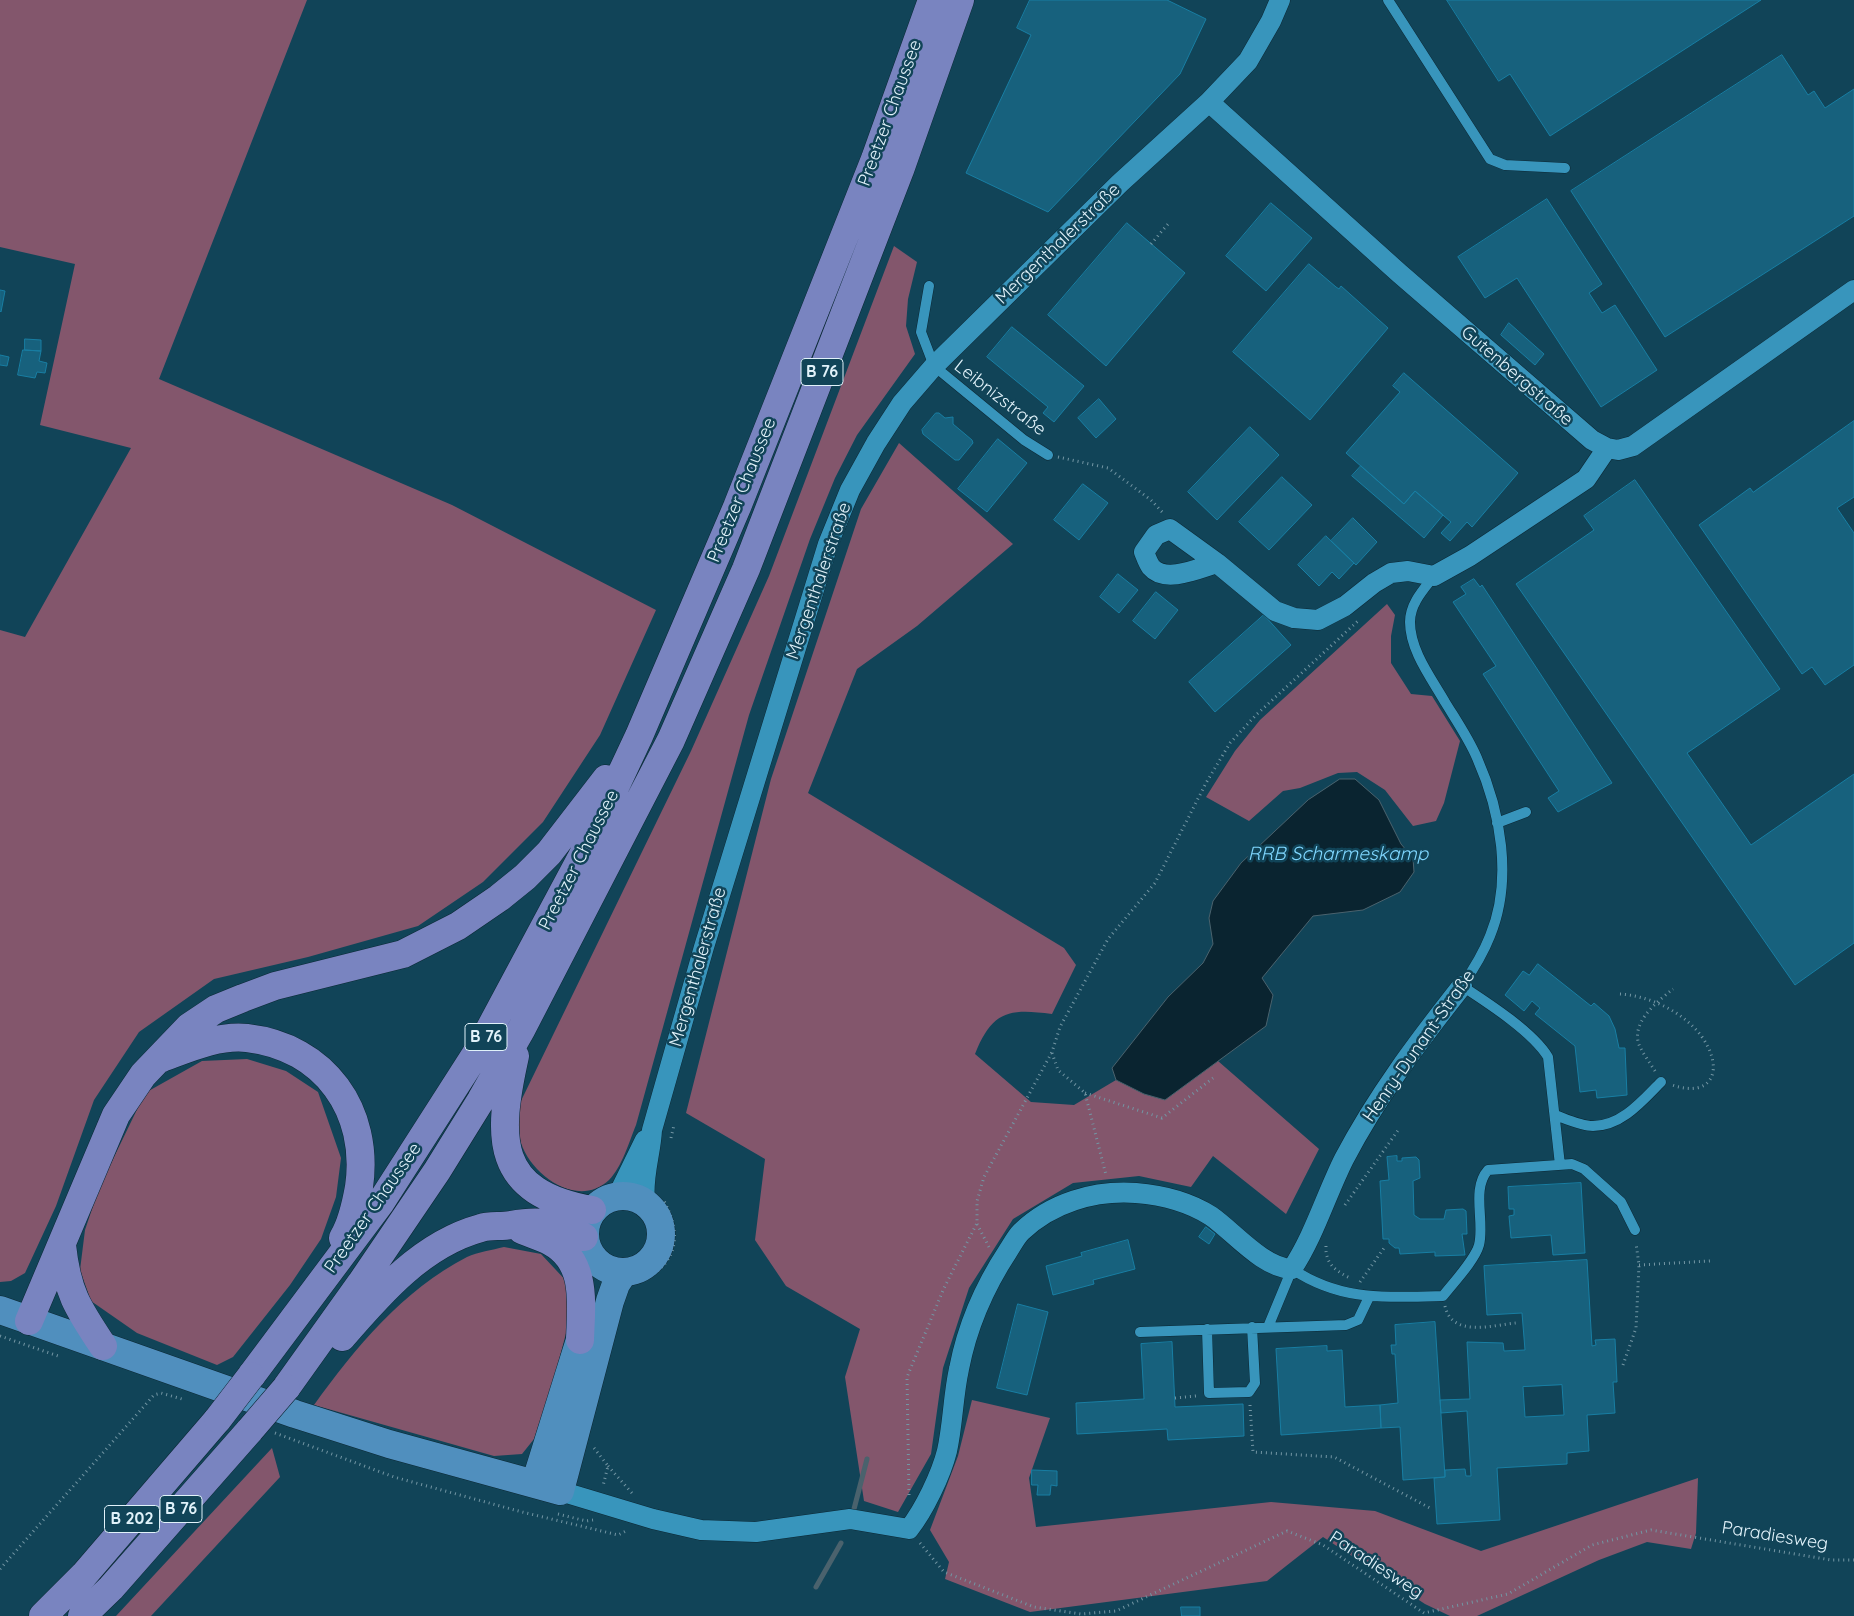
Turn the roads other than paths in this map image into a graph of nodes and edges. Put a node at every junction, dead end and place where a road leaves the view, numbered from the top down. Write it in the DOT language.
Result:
graph roads {
  1 [pos="932,0"];
  2 [pos="960,0"];
  3 [pos="1280,0"];
  4 [pos="1388,0"];
  5 [pos="1209,102"];
  6 [pos="1565,168"];
  7 [pos="929,286"];
  8 [pos="1854,290"];
  9 [pos="934,366"];
  10 [pos="1607,448"];
  11 [pos="1048,455"];
  12 [pos="1217,563"];
  13 [pos="1434,576"];
  14 [pos="639,736"];
  15 [pos="1526,812"];
  16 [pos="1497,823"];
  17 [pos="1462,986"];
  18 [pos="521,1030"];
  19 [pos="161,1058"];
  20 [pos="1661,1082"];
  21 [pos="1555,1115"];
  22 [pos="652,1130"];
  23 [pos="1560,1165"];
  24 [pos="618,1195"];
  25 [pos="653,1199"];
  26 [pos="592,1210"];
  27 [pos="512,1225"];
  28 [pos="1635,1230"];
  29 [pos="584,1237"];
  30 [pos="62,1245"];
  31 [pos="598,1264"];
  32 [pos="1292,1270"];
  33 [pos="633,1276"];
  34 [pos="1368,1297"];
  35 [pos="0,1310"];
  36 [pos="296,1316"];
  37 [pos="29,1321"];
  38 [pos="1252,1327"];
  39 [pos="1268,1327"];
  40 [pos="1206,1329"];
  41 [pos="1140,1332"];
  42 [pos="580,1340"];
  43 [pos="103,1346"];
  44 [pos="286,1388"];
  45 [pos="218,1419"];
  46 [pos="547,1488"];
  47 [pos="43,1616"];
  48 [pos="82,1616"];
  1 -- 14 [label="highway, Preetzer Chaussee / B 76"];
  2 -- 18 [label="highway, Preetzer Chaussee / B 76"];
  3 -- 5 [label="street, Mergenthalerstraße"];
  4 -- 6 [label="lane"];
  5 -- 9 [label="street, Mergenthalerstraße"];
  5 -- 10 [label="street, Gutenbergstraße"];
  7 -- 9 [label="lane"];
  8 -- 10 [label="street"];
  9 -- 11 [label="lane, Leibnizstraße"];
  9 -- 22 [label="street, Mergenthalerstraße"];
  10 -- 13 [label="street"];
  12 -- 12 [label="street"];
  12 -- 13 [label="street"];
  13 -- 16 [label="lane, Henry-Dunant-Straße"];
  14 -- 19 [label="highway, B 76"];
  14 -- 36 [label="highway, Preetzer Chaussee / B 76"];
  15 -- 16 [label="lane"];
  16 -- 17 [label="lane, Henry-Dunant-Straße"];
  17 -- 21 [label="lane"];
  17 -- 32 [label="street, Henry-Dunant-Straße"];
  18 -- 26 [label="highway, B 76"];
  18 -- 44 [label="highway, Preetzer Chaussee / B 76"];
  19 -- 30 [label="highway, B 76"];
  19 -- 36 [label="highway, B 76"];
  20 -- 21 [label="lane"];
  21 -- 23 [label="lane"];
  22 -- 24 [label="street, Mergenthalerstraße"];
  22 -- 25 [label="street, Mergenthalerstraße"];
  23 -- 28 [label="lane"];
  23 -- 34 [label="lane"];
  24 -- 25 [label="main road"];
  24 -- 26 [label="main road"];
  25 -- 33 [label="main road"];
  26 -- 29 [label="main road"];
  27 -- 29 [label="highway, B 76"];
  27 -- 42 [label="highway, B 76"];
  27 -- 44 [label="highway, B 76"];
  29 -- 31 [label="main road"];
  30 -- 37 [label="highway, B 76"];
  30 -- 43 [label="highway"];
  31 -- 33 [label="main road"];
  31 -- 42 [label="main road"];
  32 -- 34 [label="lane"];
  32 -- 39 [label="lane"];
  32 -- 46 [label="street"];
  33 -- 46 [label="main road"];
  34 -- 39 [label="lane"];
  35 -- 37 [label="main road"];
  36 -- 45 [label="highway, Preetzer Chaussee / B 76, bridge"];
  37 -- 43 [label="main road"];
  38 -- 39 [label="lane"];
  38 -- 40 [label="lane"];
  38 -- 40 [label="lane"];
  40 -- 41 [label="lane"];
  42 -- 46 [label="main road"];
  43 -- 46 [label="main road"];
  44 -- 48 [label="highway, Preetzer Chaussee / B 76, bridge"];
  45 -- 47 [label="highway, Preetzer Chaussee / B 202"];
}
